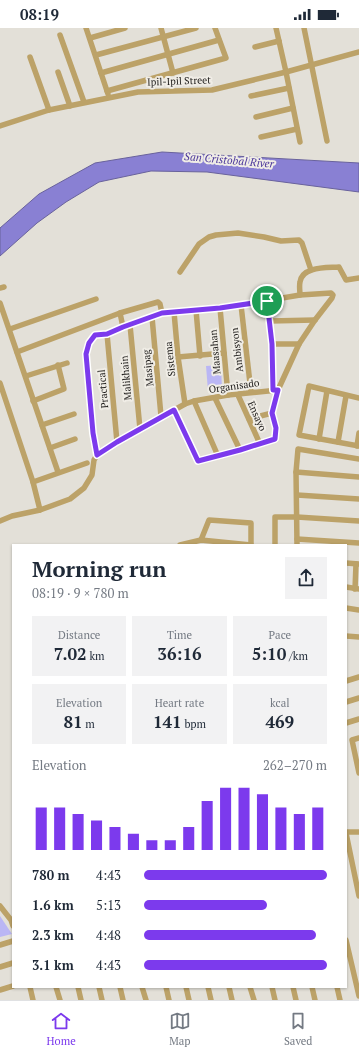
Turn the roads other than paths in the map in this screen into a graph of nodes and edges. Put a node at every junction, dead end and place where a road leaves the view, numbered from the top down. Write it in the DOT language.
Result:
graph roads {
  1 [pos="86,28"];
  2 [pos="125,28"];
  3 [pos="161,28"];
  4 [pos="196,28"];
  5 [pos="215,28"];
  6 [pos="276,28"];
  7 [pos="304,28"];
  8 [pos="60,35"];
  9 [pos="163,36"];
  10 [pos="90,38"];
  11 [pos="219,40"];
  12 [pos="279,41"];
  13 [pos="255,47"];
  14 [pos="359,52"];
  15 [pos="96,55"];
  16 [pos="168,55"];
  17 [pos="30,57"];
  18 [pos="311,65"];
  19 [pos="58,72"];
  20 [pos="286,72"];
  21 [pos="101,73"];
  22 [pos="173,73"];
  23 [pos="289,88"];
  24 [pos="107,91"];
  25 [pos="251,96"];
  26 [pos="110,98"];
  27 [pos="84,102"];
  28 [pos="70,106"];
  29 [pos="293,108"];
  30 [pos="49,110"];
  31 [pos="256,117"];
  32 [pos="0,126"];
  33 [pos="297,129"];
  34 [pos="261,137"];
  35 [pos="327,141"];
  36 [pos="300,142"];
  37 [pos="311,270"];
  38 [pos="180,272"];
  39 [pos="359,278"];
  40 [pos="300,295"];
  41 [pos="96,299"];
  42 [pos="267,301"];
  43 [pos="0,303"];
  44 [pos="241,305"];
  45 [pos="220,308"];
  46 [pos="196,310"];
  47 [pos="174,312"];
  48 [pos="162,313"];
  49 [pos="120,314"];
  50 [pos="152,317"];
  51 [pos="316,320"];
  52 [pos="270,321"];
  53 [pos="130,325"];
  54 [pos="123,327"];
  55 [pos="10,329"];
  56 [pos="107,334"];
  57 [pos="272,344"];
  58 [pos="299,344"];
  59 [pos="17,352"];
  60 [pos="224,353"];
  61 [pos="200,356"];
  62 [pos="178,358"];
  63 [pos="67,363"];
  64 [pos="58,365"];
  65 [pos="26,376"];
  66 [pos="0,384"];
  67 [pos="275,390"];
  68 [pos="327,391"];
  69 [pos="251,392"];
  70 [pos="228,395"];
  71 [pos="238,395"];
  72 [pos="346,396"];
  73 [pos="215,398"];
  74 [pos="359,398"];
  75 [pos="33,401"];
  76 [pos="194,401"];
  77 [pos="185,404"];
  78 [pos="174,410"];
  79 [pos="272,413"];
  80 [pos="74,414"];
  81 [pos="162,416"];
  82 [pos="249,419"];
  83 [pos="42,425"];
  84 [pos="140,429"];
  85 [pos="359,433"];
  86 [pos="75,439"];
  87 [pos="319,439"];
  88 [pos="117,442"];
  89 [pos="338,442"];
  90 [pos="260,444"];
  91 [pos="358,446"];
  92 [pos="50,448"];
  93 [pos="240,450"];
  94 [pos="97,455"];
  95 [pos="218,456"];
  96 [pos="359,459"];
  97 [pos="87,463"];
  98 [pos="58,472"];
  99 [pos="296,472"];
  100 [pos="359,477"];
  101 [pos="33,482"];
  102 [pos="297,495"];
  103 [pos="359,499"];
  104 [pos="40,510"];
  105 [pos="297,517"];
  106 [pos="0,521"];
  107 [pos="359,521"];
  108 [pos="201,540"];
  109 [pos="297,542"];
  110 [pos="359,543"];
  111 [pos="184,544"];
  112 [pos="241,544"];
  113 [pos="251,544"];
  114 [pos="275,544"];
  115 [pos="347,563"];
  116 [pos="358,564"];
  117 [pos="347,587"];
  118 [pos="357,589"];
  119 [pos="347,608"];
  120 [pos="359,610"];
  121 [pos="347,636"];
  122 [pos="359,637"];
  123 [pos="359,676"];
  124 [pos="347,681"];
  125 [pos="359,698"];
  126 [pos="347,702"];
  127 [pos="359,720"];
  128 [pos="347,723"];
  129 [pos="359,738"];
  130 [pos="359,773"];
  131 [pos="347,832"];
  132 [pos="359,832"];
  133 [pos="347,837"];
  134 [pos="359,896"];
  135 [pos="0,906"];
  136 [pos="12,922"];
  137 [pos="12,941"];
  138 [pos="347,944"];
  139 [pos="0,945"];
  140 [pos="12,963"];
  141 [pos="0,967"];
  142 [pos="12,986"];
  143 [pos="30,988"];
  144 [pos="56,988"];
  145 [pos="78,988"];
  146 [pos="99,988"];
  147 [pos="120,988"];
  148 [pos="142,988"];
  149 [pos="166,988"];
  150 [pos="186,988"];
  151 [pos="208,988"];
  152 [pos="229,988"];
  153 [pos="250,988"];
  154 [pos="272,988"];
  155 [pos="293,988"];
  156 [pos="312,988"];
  157 [pos="337,988"];
  158 [pos="0,990"];
  159 [pos="359,996"];
  160 [pos="33,1000"];
  161 [pos="60,1000"];
  162 [pos="81,1000"];
  163 [pos="102,1000"];
  164 [pos="123,1000"];
  165 [pos="146,1000"];
  166 [pos="169,1000"];
  167 [pos="189,1000"];
  168 [pos="211,1000"];
  169 [pos="232,1000"];
  170 [pos="254,1000"];
  171 [pos="275,1000"];
  172 [pos="296,1000"];
  173 [pos="315,1000"];
  174 [pos="340,1000"];
  1 -- 10 [label="street"];
  2 -- 10 [label="street"];
  3 -- 9 [label="street"];
  4 -- 9 [label="street"];
  5 -- 11 [label="street"];
  6 -- 12 [label="street"];
  7 -- 18 [label="street"];
  8 -- 27 [label="street"];
  9 -- 15 [label="street"];
  9 -- 16 [label="street"];
  10 -- 15 [label="street"];
  11 -- 16 [label="street"];
  11 -- 22 [label="street"];
  12 -- 13 [label="street"];
  12 -- 20 [label="street"];
  14 -- 18 [label="street, Ipil-Ipil Street"];
  15 -- 21 [label="street"];
  16 -- 21 [label="street"];
  16 -- 22 [label="street"];
  17 -- 30 [label="street"];
  18 -- 20 [label="street, Ipil-Ipil Street"];
  18 -- 35 [label="street"];
  19 -- 28 [label="street"];
  20 -- 23 [label="street"];
  20 -- 26 [label="street, Ipil-Ipil Street"];
  21 -- 24 [label="street"];
  22 -- 24 [label="street"];
  23 -- 25 [label="street"];
  23 -- 29 [label="street"];
  24 -- 26 [label="street"];
  26 -- 27 [label="street, Ipil-Ipil Street"];
  27 -- 28 [label="street, Ipil-Ipil Street"];
  28 -- 30 [label="street, Ipil-Ipil Street"];
  29 -- 31 [label="street"];
  29 -- 33 [label="street"];
  30 -- 32 [label="street, Ipil-Ipil Street"];
  33 -- 34 [label="street"];
  33 -- 36 [label="street"];
  37 -- 38 [label="street"];
  37 -- 39 [label="street"];
  37 -- 40 [label="street"];
  40 -- 42 [label="street"];
  40 -- 51 [label="street"];
  41 -- 55 [label="street"];
  42 -- 44 [label="street"];
  42 -- 52 [label="street"];
  43 -- 55 [label="street"];
  44 -- 45 [label="street"];
  44 -- 69 [label="street, Ambisyon"];
  45 -- 46 [label="street"];
  45 -- 60 [label="street, Maasahan"];
  46 -- 47 [label="street"];
  46 -- 61 [label="street"];
  47 -- 48 [label="street"];
  47 -- 62 [label="street, Sistema"];
  48 -- 49 [label="street"];
  48 -- 50 [label="street"];
  49 -- 54 [label="street"];
  49 -- 59 [label="street"];
  50 -- 53 [label="street"];
  50 -- 81 [label="street, Masipag"];
  51 -- 52 [label="street"];
  51 -- 58 [label="street"];
  52 -- 57 [label="street"];
  53 -- 54 [label="street"];
  53 -- 84 [label="street, Malikhain"];
  54 -- 56 [label="street"];
  55 -- 59 [label="street"];
  56 -- 88 [label="street, Practical"];
  56 -- 94 [label="street"];
  57 -- 58 [label="street"];
  57 -- 67 [label="street"];
  58 -- 67 [label="street"];
  59 -- 65 [label="street"];
  60 -- 61 [label="street"];
  60 -- 70 [label="street, Maasahan"];
  61 -- 62 [label="street"];
  62 -- 77 [label="street, Sistema"];
  63 -- 64 [label="street"];
  64 -- 65 [label="street"];
  64 -- 75 [label="street"];
  65 -- 75 [label="street"];
  66 -- 101 [label="street"];
  67 -- 69 [label="street, Organisado"];
  67 -- 79 [label="street"];
  68 -- 72 [label="street"];
  68 -- 87 [label="street"];
  68 -- 87 [label="street"];
  69 -- 71 [label="street, Organisado"];
  70 -- 71 [label="street, Organisado"];
  70 -- 73 [label="street, Organisado"];
  71 -- 82 [label="street, Ensayo"];
  72 -- 74 [label="street"];
  72 -- 89 [label="street"];
  73 -- 76 [label="street, Organisado"];
  73 -- 93 [label="street"];
  75 -- 83 [label="street"];
  76 -- 77 [label="street, Organisado"];
  76 -- 95 [label="street"];
  77 -- 78 [label="street, Organisado"];
  78 -- 81 [label="street, Organisado"];
  78 -- 95 [label="street"];
  79 -- 82 [label="street"];
  79 -- 90 [label="street"];
  80 -- 83 [label="street"];
  81 -- 84 [label="street, Organisado"];
  82 -- 90 [label="street, Ensayo"];
  83 -- 92 [label="street"];
  84 -- 88 [label="street, Organisado"];
  85 -- 91 [label="street"];
  86 -- 92 [label="street"];
  87 -- 89 [label="street"];
  88 -- 94 [label="street, Organisado"];
  89 -- 91 [label="street"];
  90 -- 93 [label="street"];
  92 -- 98 [label="street"];
  93 -- 95 [label="street"];
  94 -- 104 [label="street"];
  96 -- 99 [label="street"];
  97 -- 98 [label="street"];
  98 -- 101 [label="street"];
  99 -- 100 [label="street"];
  99 -- 102 [label="street"];
  101 -- 104 [label="street"];
  102 -- 103 [label="street"];
  102 -- 105 [label="street"];
  104 -- 106 [label="street"];
  105 -- 107 [label="street"];
  105 -- 109 [label="street"];
  105 -- 114 [label="street"];
  108 -- 111 [label="street"];
  108 -- 112 [label="street"];
  108 -- 113 [label="street"];
  109 -- 110 [label="street"];
  115 -- 116 [label="street"];
  116 -- 118 [label="street"];
  117 -- 118 [label="street"];
  119 -- 120 [label="street"];
  121 -- 122 [label="street"];
  123 -- 124 [label="street"];
  125 -- 126 [label="street"];
  127 -- 128 [label="street"];
  129 -- 130 [label="street"];
  131 -- 132 [label="street"];
  133 -- 134 [label="street"];
  135 -- 136 [label="street"];
  137 -- 139 [label="street"];
  138 -- 159 [label="street"];
  140 -- 141 [label="street"];
  142 -- 158 [label="street"];
  143 -- 160 [label="street"];
  144 -- 161 [label="street"];
  145 -- 162 [label="street"];
  146 -- 163 [label="street"];
  147 -- 164 [label="street"];
  148 -- 165 [label="street"];
  149 -- 166 [label="street"];
  150 -- 167 [label="street"];
  151 -- 168 [label="street"];
  152 -- 169 [label="street"];
  153 -- 170 [label="street"];
  154 -- 171 [label="street"];
  155 -- 172 [label="street"];
  156 -- 173 [label="street"];
  157 -- 174 [label="street"];
}
